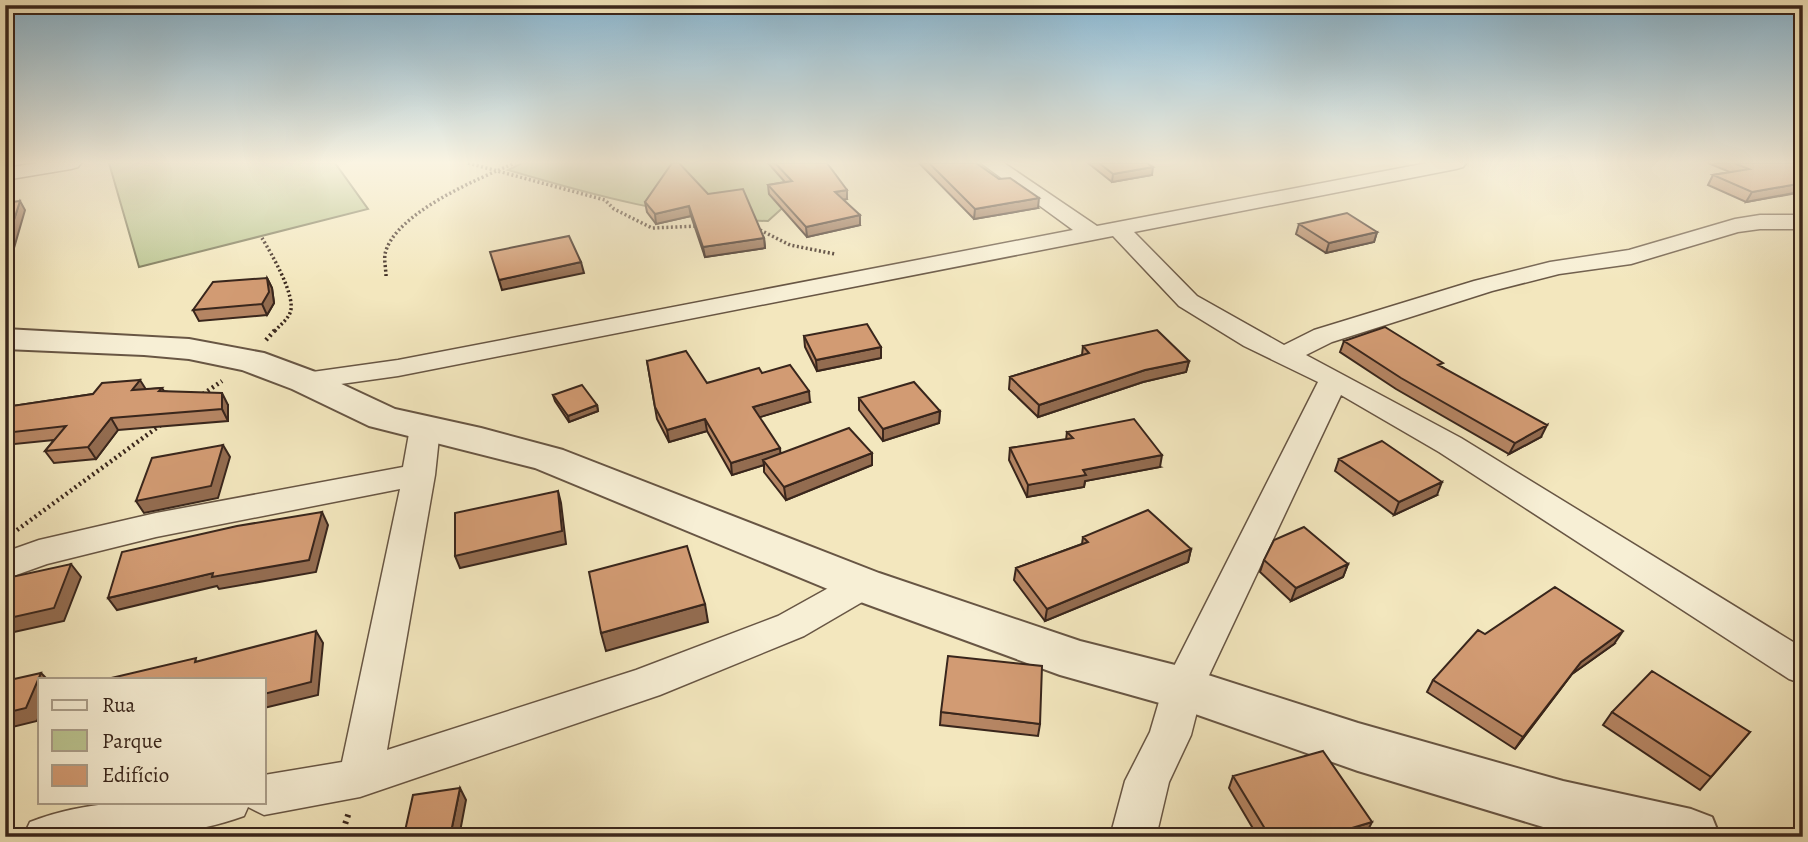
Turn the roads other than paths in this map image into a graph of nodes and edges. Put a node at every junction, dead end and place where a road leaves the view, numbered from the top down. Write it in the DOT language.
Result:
graph roads {
  1 [pos="1057,202"];
  2 [pos="1253,202"];
  3 [pos="1803,222"];
  4 [pos="1105,231"];
  5 [pos="5,339"];
  6 [pos="1284,355"];
  7 [pos="1334,379"];
  8 [pos="305,381"];
  9 [pos="425,428"];
  10 [pos="419,475"];
  11 [pos="5,566"];
  12 [pos="863,585"];
  13 [pos="1803,668"];
  14 [pos="1183,688"];
  15 [pos="360,778"];
  16 [pos="266,795"];
  17 [pos="218,804"];
  18 [pos="46,837"];
  19 [pos="1133,837"];
  20 [pos="1691,837"];
  1 -- 4 [label="street"];
  2 -- 4 [label="street"];
  3 -- 6 [label="street"];
  4 -- 6 [label="street"];
  4 -- 8 [label="street"];
  5 -- 8 [label="street"];
  6 -- 7 [label="street"];
  7 -- 13 [label="street"];
  7 -- 14 [label="street"];
  8 -- 9 [label="street"];
  9 -- 10 [label="street"];
  9 -- 12 [label="street"];
  10 -- 11 [label="street"];
  10 -- 15 [label="street"];
  12 -- 14 [label="street"];
  12 -- 15 [label="street"];
  14 -- 19 [label="street"];
  14 -- 20 [label="street"];
  15 -- 16 [label="street"];
  17 -- 18 [label="street"];
}
